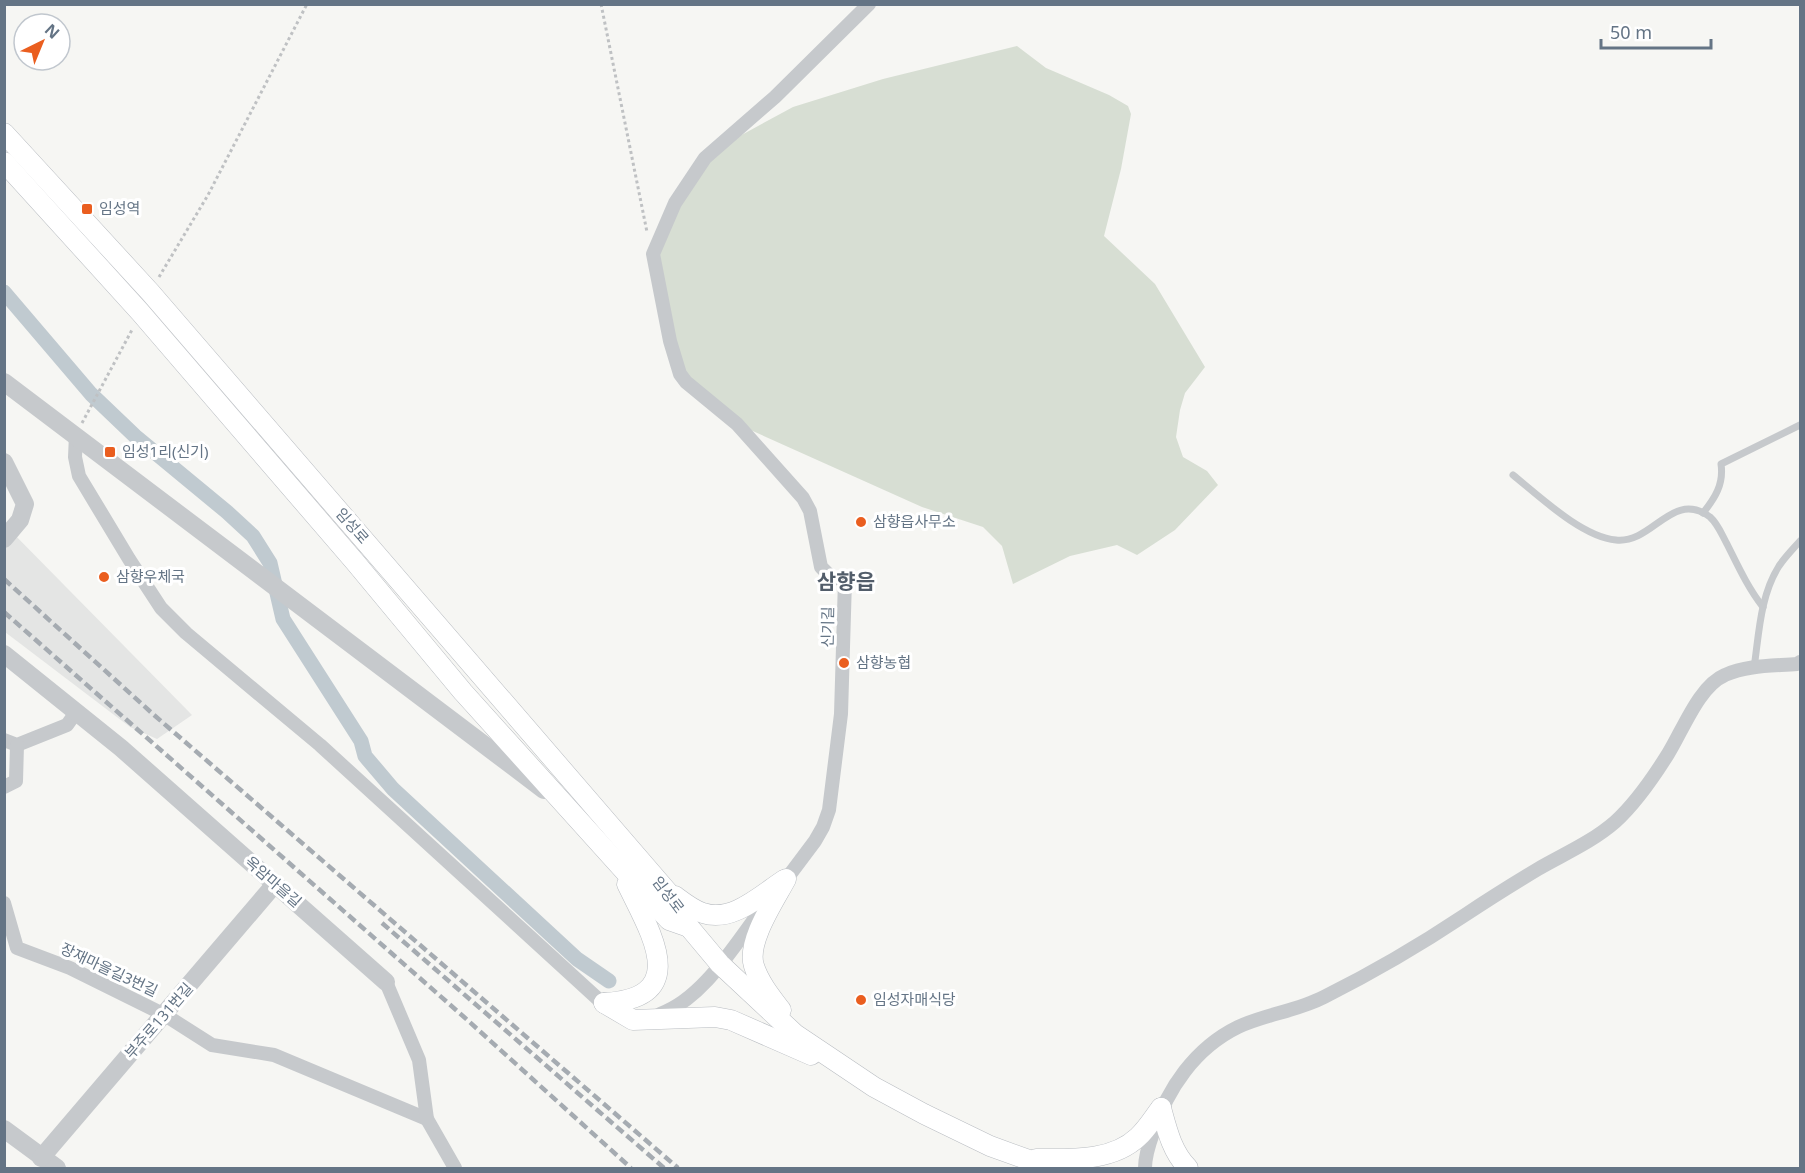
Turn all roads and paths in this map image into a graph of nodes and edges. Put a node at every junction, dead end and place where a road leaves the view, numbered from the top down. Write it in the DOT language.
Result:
graph roads {
  1 [pos="307,4"];
  2 [pos="601,4"];
  3 [pos="868,4"];
  4 [pos="4,133"];
  5 [pos="4,162"];
  6 [pos="653,254"];
  7 [pos="150,292"];
  8 [pos="140,312"];
  9 [pos="4,382"];
  10 [pos="1800,425"];
  11 [pos="76,435"];
  12 [pos="4,462"];
  13 [pos="1513,475"];
  14 [pos="1703,513"];
  15 [pos="6,537"];
  16 [pos="1800,541"];
  17 [pos="1763,607"];
  18 [pos="4,654"];
  19 [pos="1800,662"];
  20 [pos="1754,668"];
  21 [pos="77,711"];
  22 [pos="11,743"];
  23 [pos="4,787"];
  24 [pos="570,810"];
  25 [pos="617,864"];
  26 [pos="786,879"];
  27 [pos="275,884"];
  28 [pos="666,890"];
  29 [pos="4,903"];
  30 [pos="689,927"];
  31 [pos="720,964"];
  32 [pos="386,982"];
  33 [pos="604,1003"];
  34 [pos="165,1015"];
  35 [pos="802,1039"];
  36 [pos="853,1073"];
  37 [pos="1161,1108"];
  38 [pos="427,1119"];
  39 [pos="4,1129"];
  40 [pos="1024,1159"];
  41 [pos="39,1161"];
  42 [pos="57,1168"];
  43 [pos="455,1168"];
  44 [pos="1051,1168"];
  45 [pos="1145,1168"];
  46 [pos="1188,1168"];
  1 -- 7 [label="path"];
  2 -- 6 [label="path"];
  3 -- 6 [label="street"];
  4 -- 7 [label="main road, 임성로"];
  5 -- 8 [label="main road, 임성로"];
  6 -- 26 [label="street, 신기길"];
  7 -- 28 [label="main road, 임성로"];
  8 -- 11 [label="path"];
  8 -- 24 [label="main road, 임성로"];
  9 -- 11 [label="street, 임성로"];
  10 -- 14 [label="lane"];
  11 -- 24 [label="street, 임성로"];
  11 -- 33 [label="street"];
  12 -- 15 [label="street"];
  13 -- 14 [label="lane"];
  14 -- 17 [label="lane"];
  16 -- 17 [label="lane"];
  17 -- 20 [label="lane"];
  18 -- 21 [label="street, 옥암마을길"];
  19 -- 20 [label="street"];
  20 -- 37 [label="street"];
  21 -- 22 [label="street"];
  21 -- 27 [label="street, 옥암마을길"];
  22 -- 23 [label="street"];
  24 -- 25 [label="main road, 임성로"];
  25 -- 30 [label="main road, 임성로"];
  25 -- 33 [label="main road"];
  26 -- 28 [label="main road"];
  26 -- 31 [label="street, 신기길"];
  26 -- 35 [label="main road"];
  27 -- 32 [label="street, 옥암마을길"];
  27 -- 34 [label="street, 부주로131번길"];
  28 -- 30 [label="main road, 임성로"];
  29 -- 34 [label="street, 장재마을길3번길"];
  30 -- 31 [label="main road, 임성로"];
  31 -- 33 [label="street, 신기길"];
  31 -- 35 [label="main road, 임성로"];
  32 -- 38 [label="street, 옥암마을길"];
  33 -- 36 [label="main road"];
  34 -- 38 [label="street, 장재마을길3번길"];
  34 -- 41 [label="street, 부주로131번길"];
  35 -- 36 [label="main road, 임성로"];
  36 -- 40 [label="main road, 임성로"];
  37 -- 40 [label="main road"];
  37 -- 45 [label="street"];
  37 -- 46 [label="main road"];
  38 -- 43 [label="street, 옥암마을길"];
  39 -- 41 [label="street"];
  40 -- 44 [label="main road, 임성로"];
  41 -- 42 [label="street"];
}
